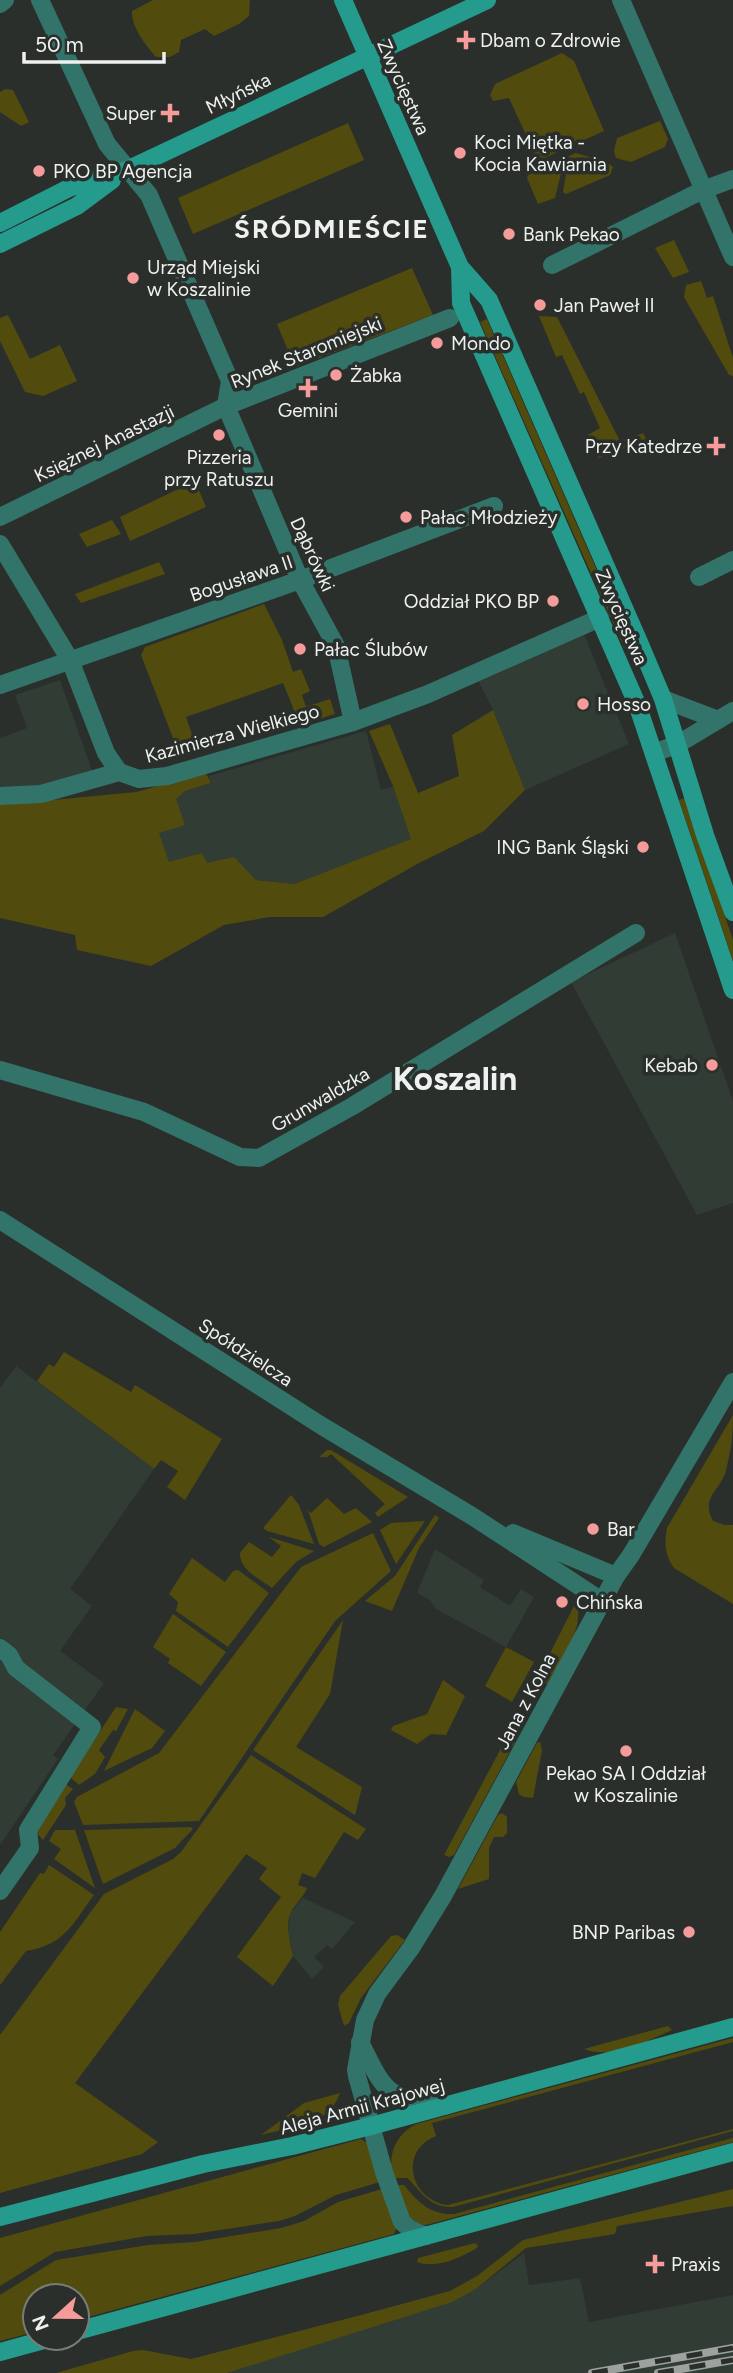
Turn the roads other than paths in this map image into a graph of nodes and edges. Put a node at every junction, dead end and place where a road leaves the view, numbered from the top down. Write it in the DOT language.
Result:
graph roads {
  1 [pos="5,0"];
  2 [pos="40,0"];
  3 [pos="343,0"];
  4 [pos="487,0"];
  5 [pos="621,0"];
  6 [pos="0,4"];
  7 [pos="368,57"];
  8 [pos="127,170"];
  9 [pos="733,179"];
  10 [pos="703,190"];
  11 [pos="0,223"];
  12 [pos="0,244"];
  13 [pos="733,257"];
  14 [pos="552,265"];
  15 [pos="460,267"];
  16 [pos="450,318"];
  17 [pos="226,406"];
  18 [pos="494,506"];
  19 [pos="0,517"];
  20 [pos="0,544"];
  21 [pos="733,560"];
  22 [pos="699,577"];
  23 [pos="300,580"];
  24 [pos="600,618"];
  25 [pos="70,660"];
  26 [pos="0,685"];
  27 [pos="663,699"];
  28 [pos="726,715"];
  29 [pos="353,722"];
  30 [pos="678,744"];
  31 [pos="654,753"];
  32 [pos="119,772"];
  33 [pos="0,796"];
  34 [pos="733,912"];
  35 [pos="636,933"];
  36 [pos="733,990"];
  37 [pos="0,1070"];
  38 [pos="0,1220"];
  39 [pos="733,1382"];
  40 [pos="472,1516"];
  41 [pos="616,1576"];
  42 [pos="603,1601"];
  43 [pos="0,1648"];
  44 [pos="0,1891"];
  45 [pos="733,2027"];
  46 [pos="360,2042"];
  47 [pos="446,2106"];
  48 [pos="371,2126"];
  49 [pos="733,2152"];
  50 [pos="0,2217"];
  51 [pos="426,2236"];
  52 [pos="91,2327"];
  53 [pos="21,2346"];
  54 [pos="0,2352"];
  1 -- 6 [label="street"];
  2 -- 8 [label="street, Rynek Staromiejski"];
  3 -- 7 [label="street, Zwycięstwa"];
  4 -- 7 [label="street, Młyńska"];
  5 -- 10 [label="street"];
  7 -- 8 [label="street, Młyńska"];
  7 -- 15 [label="street, Zwycięstwa"];
  8 -- 11 [label="street, Młyńska"];
  8 -- 12 [label="street, Młyńska"];
  8 -- 17 [label="street, Rynek Staromiejski"];
  9 -- 10 [label="street"];
  10 -- 13 [label="street"];
  10 -- 14 [label="street"];
  15 -- 24 [label="street, Zwycięstwa"];
  15 -- 27 [label="street, Zwycięstwa"];
  16 -- 17 [label="street, Rynek Staromiejski"];
  17 -- 19 [label="street, Księżnej Anastazji"];
  17 -- 23 [label="street, Dąbrówki"];
  18 -- 23 [label="street, Bogusława II"];
  20 -- 25 [label="street"];
  21 -- 22 [label="street"];
  23 -- 25 [label="street, Bogusława II"];
  23 -- 29 [label="street, Dąbrówki"];
  24 -- 29 [label="street, Kazimierza Wielkiego"];
  24 -- 31 [label="street, Zwycięstwa"];
  25 -- 26 [label="street, Bogusława II"];
  25 -- 32 [label="street"];
  27 -- 28 [label="street"];
  27 -- 30 [label="street, Zwycięstwa"];
  28 -- 30 [label="street"];
  29 -- 32 [label="street, Kazimierza Wielkiego"];
  30 -- 31 [label="street"];
  30 -- 34 [label="street, Zwycięstwa"];
  31 -- 36 [label="street, Zwycięstwa"];
  32 -- 33 [label="street, Kazimierza Wielkiego"];
  35 -- 37 [label="street, Grunwaldzka"];
  38 -- 40 [label="street, Spółdzielcza"];
  39 -- 41 [label="street, Jana z Kolna"];
  40 -- 41 [label="street, Spółdzielcza"];
  40 -- 42 [label="street, Spółdzielcza"];
  41 -- 42 [label="street, Jana z Kolna"];
  42 -- 46 [label="street, Jana z Kolna"];
  43 -- 44 [label="street"];
  45 -- 47 [label="street, Aleja Armii Krajowej"];
  46 -- 47 [label="street"];
  46 -- 48 [label="street, Jana z Kolna"];
  47 -- 48 [label="street, Aleja Armii Krajowej"];
  48 -- 50 [label="street, Aleja Armii Krajowej"];
  48 -- 51 [label="street, Jana z Kolna"];
  49 -- 51 [label="street"];
  51 -- 52 [label="street"];
  53 -- 54 [label="street"];
}
